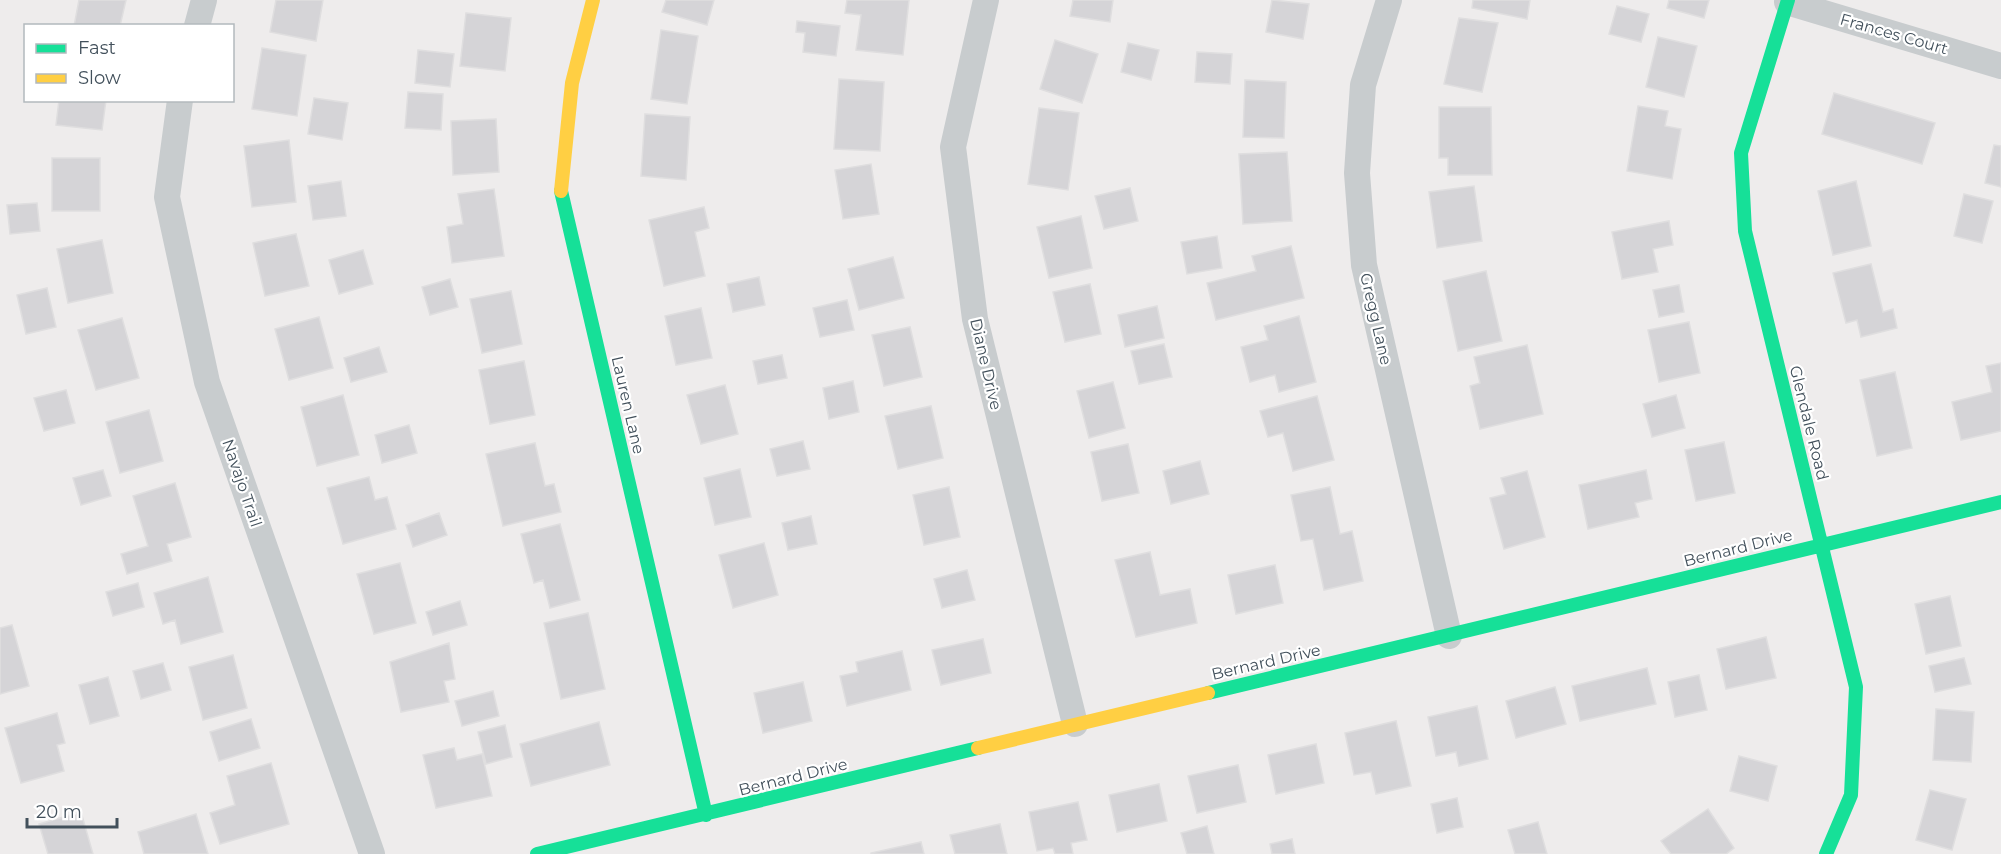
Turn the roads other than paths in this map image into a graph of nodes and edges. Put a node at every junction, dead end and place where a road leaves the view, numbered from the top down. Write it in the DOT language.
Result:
graph roads {
  1 [pos="204,0"];
  2 [pos="593,0"];
  3 [pos="986,0"];
  4 [pos="1389,0"];
  5 [pos="1787,1"];
  6 [pos="198,24"];
  7 [pos="2001,66"];
  8 [pos="180,102"];
  9 [pos="2001,502"];
  10 [pos="1822,544"];
  11 [pos="1449,636"];
  12 [pos="1076,724"];
  13 [pos="706,815"];
  14 [pos="372,854"];
  15 [pos="537,854"];
  16 [pos="1826,854"];
  1 -- 6 [label="street"];
  2 -- 13 [label="street, Lauren Lane"];
  3 -- 12 [label="street, Diane Drive"];
  4 -- 11 [label="street, Gregg Lane"];
  5 -- 7 [label="street, Frances Court"];
  5 -- 10 [label="street, Glendale Road"];
  8 -- 14 [label="street, Navajo Trail"];
  9 -- 10 [label="street, Bernard Drive"];
  10 -- 11 [label="street, Bernard Drive"];
  10 -- 16 [label="street, Glendale Road"];
  11 -- 12 [label="street, Bernard Drive"];
  12 -- 13 [label="street, Bernard Drive"];
  13 -- 15 [label="street, Bernard Drive"];
}
